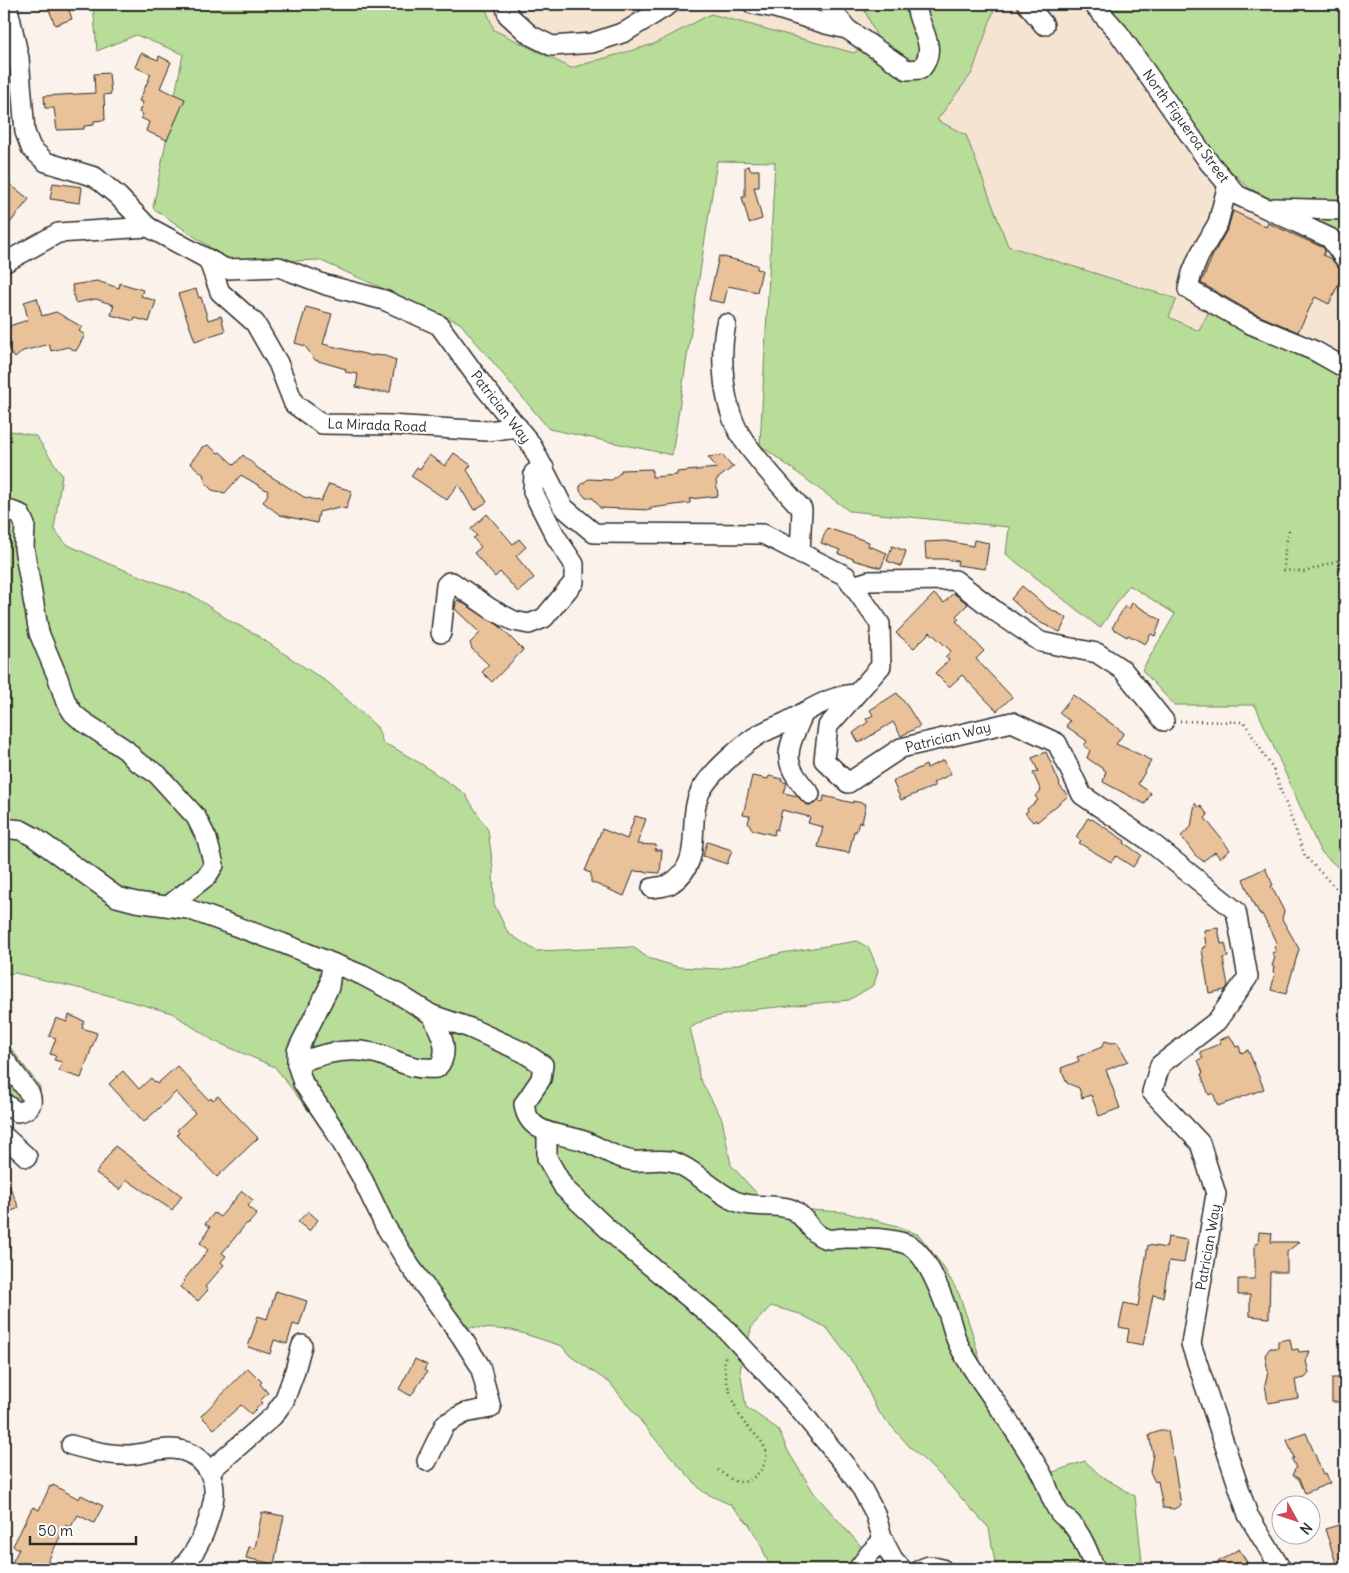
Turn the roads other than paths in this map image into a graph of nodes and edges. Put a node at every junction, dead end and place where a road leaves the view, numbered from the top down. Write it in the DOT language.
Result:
graph roads {
  1 [pos="7,4"];
  2 [pos="505,4"];
  3 [pos="670,4"];
  4 [pos="753,4"];
  5 [pos="827,4"];
  6 [pos="916,4"];
  7 [pos="1027,4"];
  8 [pos="1092,4"];
  9 [pos="1044,26"];
  10 [pos="847,29"];
  11 [pos="1228,184"];
  12 [pos="1266,208"];
  13 [pos="1345,210"];
  14 [pos="148,227"];
  15 [pos="208,259"];
  16 [pos="1345,259"];
  17 [pos="4,263"];
  18 [pos="726,324"];
  19 [pos="1345,368"];
  20 [pos="518,427"];
  21 [pos="544,468"];
  22 [pos="8,510"];
  23 [pos="800,553"];
  24 [pos="853,586"];
  25 [pos="441,633"];
  26 [pos="856,694"];
  27 [pos="804,712"];
  28 [pos="1164,721"];
  29 [pos="810,794"];
  30 [pos="4,828"];
  31 [pos="652,888"];
  32 [pos="168,906"];
  33 [pos="332,964"];
  34 [pos="432,1015"];
  35 [pos="4,1059"];
  36 [pos="296,1064"];
  37 [pos="4,1103"];
  38 [pos="547,1132"];
  39 [pos="4,1136"];
  40 [pos="27,1157"];
  41 [pos="302,1345"];
  42 [pos="71,1445"];
  43 [pos="428,1461"];
  44 [pos="210,1471"];
  45 [pos="883,1540"];
  46 [pos="180,1569"];
  47 [pos="858,1569"];
  48 [pos="902,1569"];
  49 [pos="920,1569"];
  50 [pos="942,1569"];
  51 [pos="1095,1569"];
  52 [pos="1281,1569"];
  1 -- 14 [label="street"];
  2 -- 3 [label="street"];
  4 -- 10 [label="street"];
  5 -- 10 [label="street"];
  6 -- 10 [label="street"];
  7 -- 9 [label="street"];
  8 -- 11 [label="street, North Figueroa Street"];
  11 -- 12 [label="street, North Figueroa Street"];
  11 -- 19 [label="street"];
  12 -- 13 [label="street"];
  12 -- 16 [label="street, North Figueroa Street"];
  14 -- 15 [label="street, Patrician Way"];
  14 -- 17 [label="street"];
  15 -- 20 [label="street, Patrician Way"];
  15 -- 20 [label="street, La Mirada Road"];
  18 -- 23 [label="street"];
  20 -- 21 [label="street, Patrician Way"];
  21 -- 23 [label="street, Patrician Way"];
  21 -- 25 [label="street"];
  22 -- 32 [label="street"];
  23 -- 24 [label="street, Patrician Way"];
  24 -- 26 [label="street, Patrician Way"];
  24 -- 28 [label="street"];
  26 -- 27 [label="street"];
  26 -- 52 [label="street, Patrician Way"];
  27 -- 29 [label="street"];
  27 -- 31 [label="street"];
  30 -- 32 [label="street"];
  32 -- 33 [label="street"];
  33 -- 34 [label="street"];
  33 -- 36 [label="street"];
  34 -- 36 [label="street"];
  34 -- 38 [label="street"];
  35 -- 37 [label="street"];
  36 -- 43 [label="street"];
  38 -- 45 [label="street"];
  38 -- 51 [label="street"];
  39 -- 40 [label="street"];
  41 -- 44 [label="street"];
  42 -- 44 [label="street"];
  44 -- 46 [label="street"];
  45 -- 47 [label="street"];
  45 -- 48 [label="street"];
  49 -- 50 [label="street"];
}
